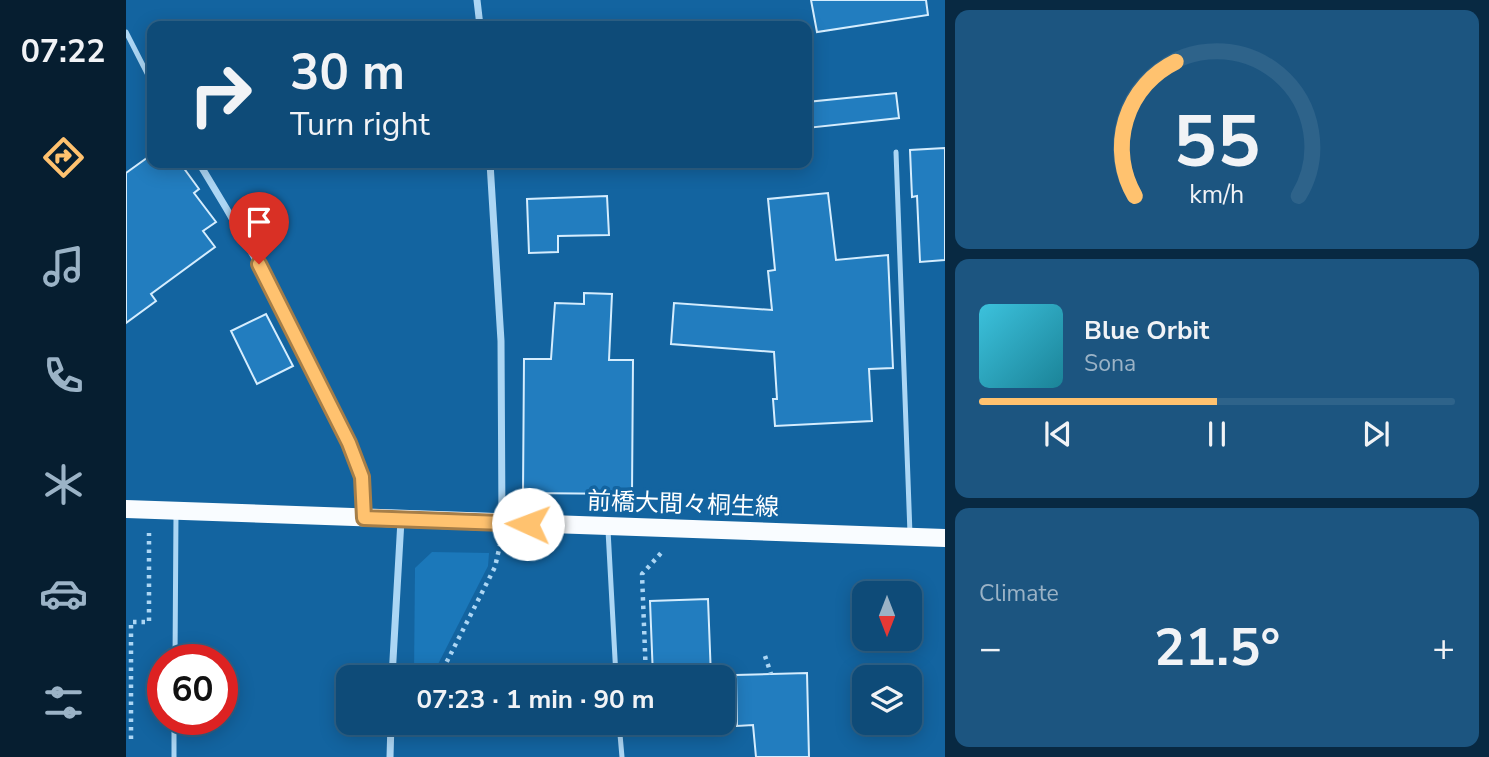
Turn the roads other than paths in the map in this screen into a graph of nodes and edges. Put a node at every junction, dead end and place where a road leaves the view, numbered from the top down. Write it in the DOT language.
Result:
graph roads {
  1 [pos="477,0"];
  2 [pos="479,21"];
  3 [pos="126,32"];
  4 [pos="147,73"];
  5 [pos="895,152"];
  6 [pos="202,168"];
  7 [pos="490,168"];
  8 [pos="126,509"];
  9 [pos="176,511"];
  10 [pos="364,518"];
  11 [pos="401,519"];
  12 [pos="502,523"];
  13 [pos="608,527"];
  14 [pos="910,537"];
  15 [pos="945,538"];
  16 [pos="175,644"];
  17 [pos="393,665"];
  18 [pos="615,665"];
  19 [pos="174,735"];
  20 [pos="390,735"];
  21 [pos="620,735"];
  22 [pos="174,757"];
  23 [pos="390,757"];
  24 [pos="622,757"];
  1 -- 2 [label="street"];
  3 -- 4 [label="lane"];
  5 -- 14 [label="lane"];
  6 -- 10 [label="street"];
  7 -- 12 [label="street"];
  8 -- 9 [label="main road, 前橋大間々桐生線"];
  9 -- 10 [label="main road, 前橋大間々桐生線"];
  9 -- 16 [label="lane"];
  10 -- 11 [label="main road, 前橋大間々桐生線"];
  11 -- 12 [label="main road, 前橋大間々桐生線"];
  11 -- 17 [label="street"];
  12 -- 13 [label="main road, 前橋大間々桐生線"];
  13 -- 14 [label="main road, 前橋大間々桐生線"];
  13 -- 18 [label="lane"];
  14 -- 15 [label="main road, 前橋大間々桐生線"];
  19 -- 22 [label="lane"];
  20 -- 23 [label="street"];
  21 -- 24 [label="lane"];
}
